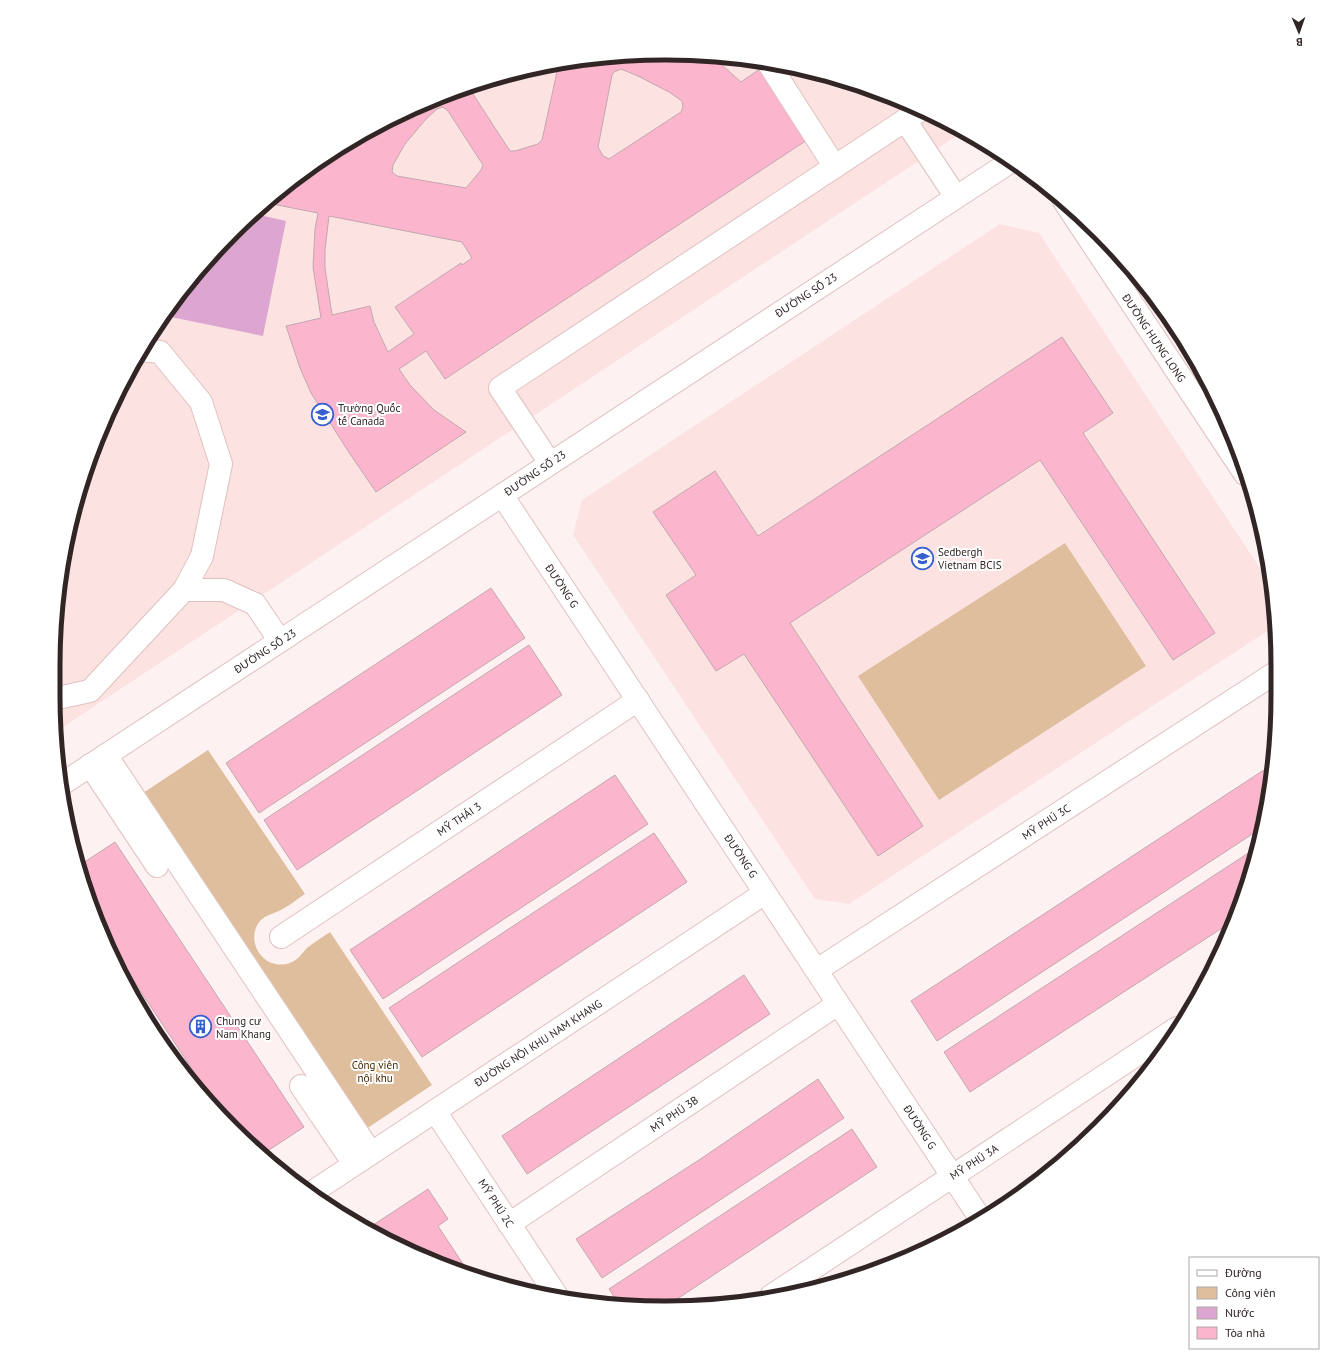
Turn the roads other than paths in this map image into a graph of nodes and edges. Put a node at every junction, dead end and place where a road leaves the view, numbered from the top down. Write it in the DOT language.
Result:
graph roads {
  1 [pos="773,70"];
  2 [pos="912,115"];
  3 [pos="1006,165"];
  4 [pos="834,167"];
  5 [pos="956,197"];
  6 [pos="1078,222"];
  7 [pos="149,351"];
  8 [pos="1234,457"];
  9 [pos="550,463"];
  10 [pos="502,495"];
  11 [pos="184,590"];
  12 [pos="280,641"];
  13 [pos="1271,676"];
  14 [pos="60,697"];
  15 [pos="638,700"];
  16 [pos="98,760"];
  17 [pos="66,781"];
  18 [pos="158,866"];
  19 [pos="765,893"];
  20 [pos="281,937"];
  21 [pos="816,970"];
  22 [pos="838,1004"];
  23 [pos="1167,1034"];
  24 [pos="301,1086"];
  25 [pos="435,1110"];
  26 [pos="362,1159"];
  27 [pos="952,1176"];
  28 [pos="316,1190"];
  29 [pos="977,1214"];
  30 [pos="509,1224"];
  31 [pos="553,1290"];
  32 [pos="781,1290"];
  1 -- 4 [label="street"];
  2 -- 4 [label="street"];
  2 -- 5 [label="street"];
  3 -- 5 [label="street, ĐƯỜNG SỐ 23"];
  4 -- 9 [label="street"];
  5 -- 9 [label="street, ĐƯỜNG SỐ 23"];
  6 -- 8 [label="street, ĐƯỜNG HƯNG LONG"];
  7 -- 11 [label="street"];
  9 -- 10 [label="street, ĐƯỜNG SỐ 23"];
  10 -- 12 [label="street, ĐƯỜNG SỐ 23"];
  10 -- 15 [label="street, ĐƯỜNG G"];
  11 -- 12 [label="street"];
  11 -- 14 [label="street"];
  12 -- 16 [label="street, ĐƯỜNG SỐ 23"];
  13 -- 21 [label="street, MỸ PHÚ 3C"];
  15 -- 19 [label="street, ĐƯỜNG G"];
  15 -- 20 [label="street, MỸ THÁI 3"];
  16 -- 17 [label="street, ĐƯỜNG SỐ 23"];
  16 -- 18 [label="street"];
  16 -- 26 [label="street"];
  19 -- 21 [label="street, ĐƯỜNG G"];
  19 -- 25 [label="street, ĐƯỜNG NỘI KHU NAM KHANG"];
  21 -- 22 [label="street, ĐƯỜNG G"];
  22 -- 27 [label="street, ĐƯỜNG G"];
  22 -- 30 [label="street, MỸ PHÚ 3B"];
  23 -- 27 [label="street, MỸ PHÚ 3A"];
  24 -- 26 [label="street"];
  25 -- 26 [label="street, ĐƯỜNG NỘI KHU NAM KHANG"];
  25 -- 30 [label="street, MỸ PHÚ 2C"];
  26 -- 28 [label="street, ĐƯỜNG NỘI KHU NAM KHANG"];
  27 -- 29 [label="street, ĐƯỜNG G"];
  27 -- 32 [label="street, MỸ PHÚ 3A"];
  30 -- 31 [label="street, MỸ PHÚ 2C"];
}
